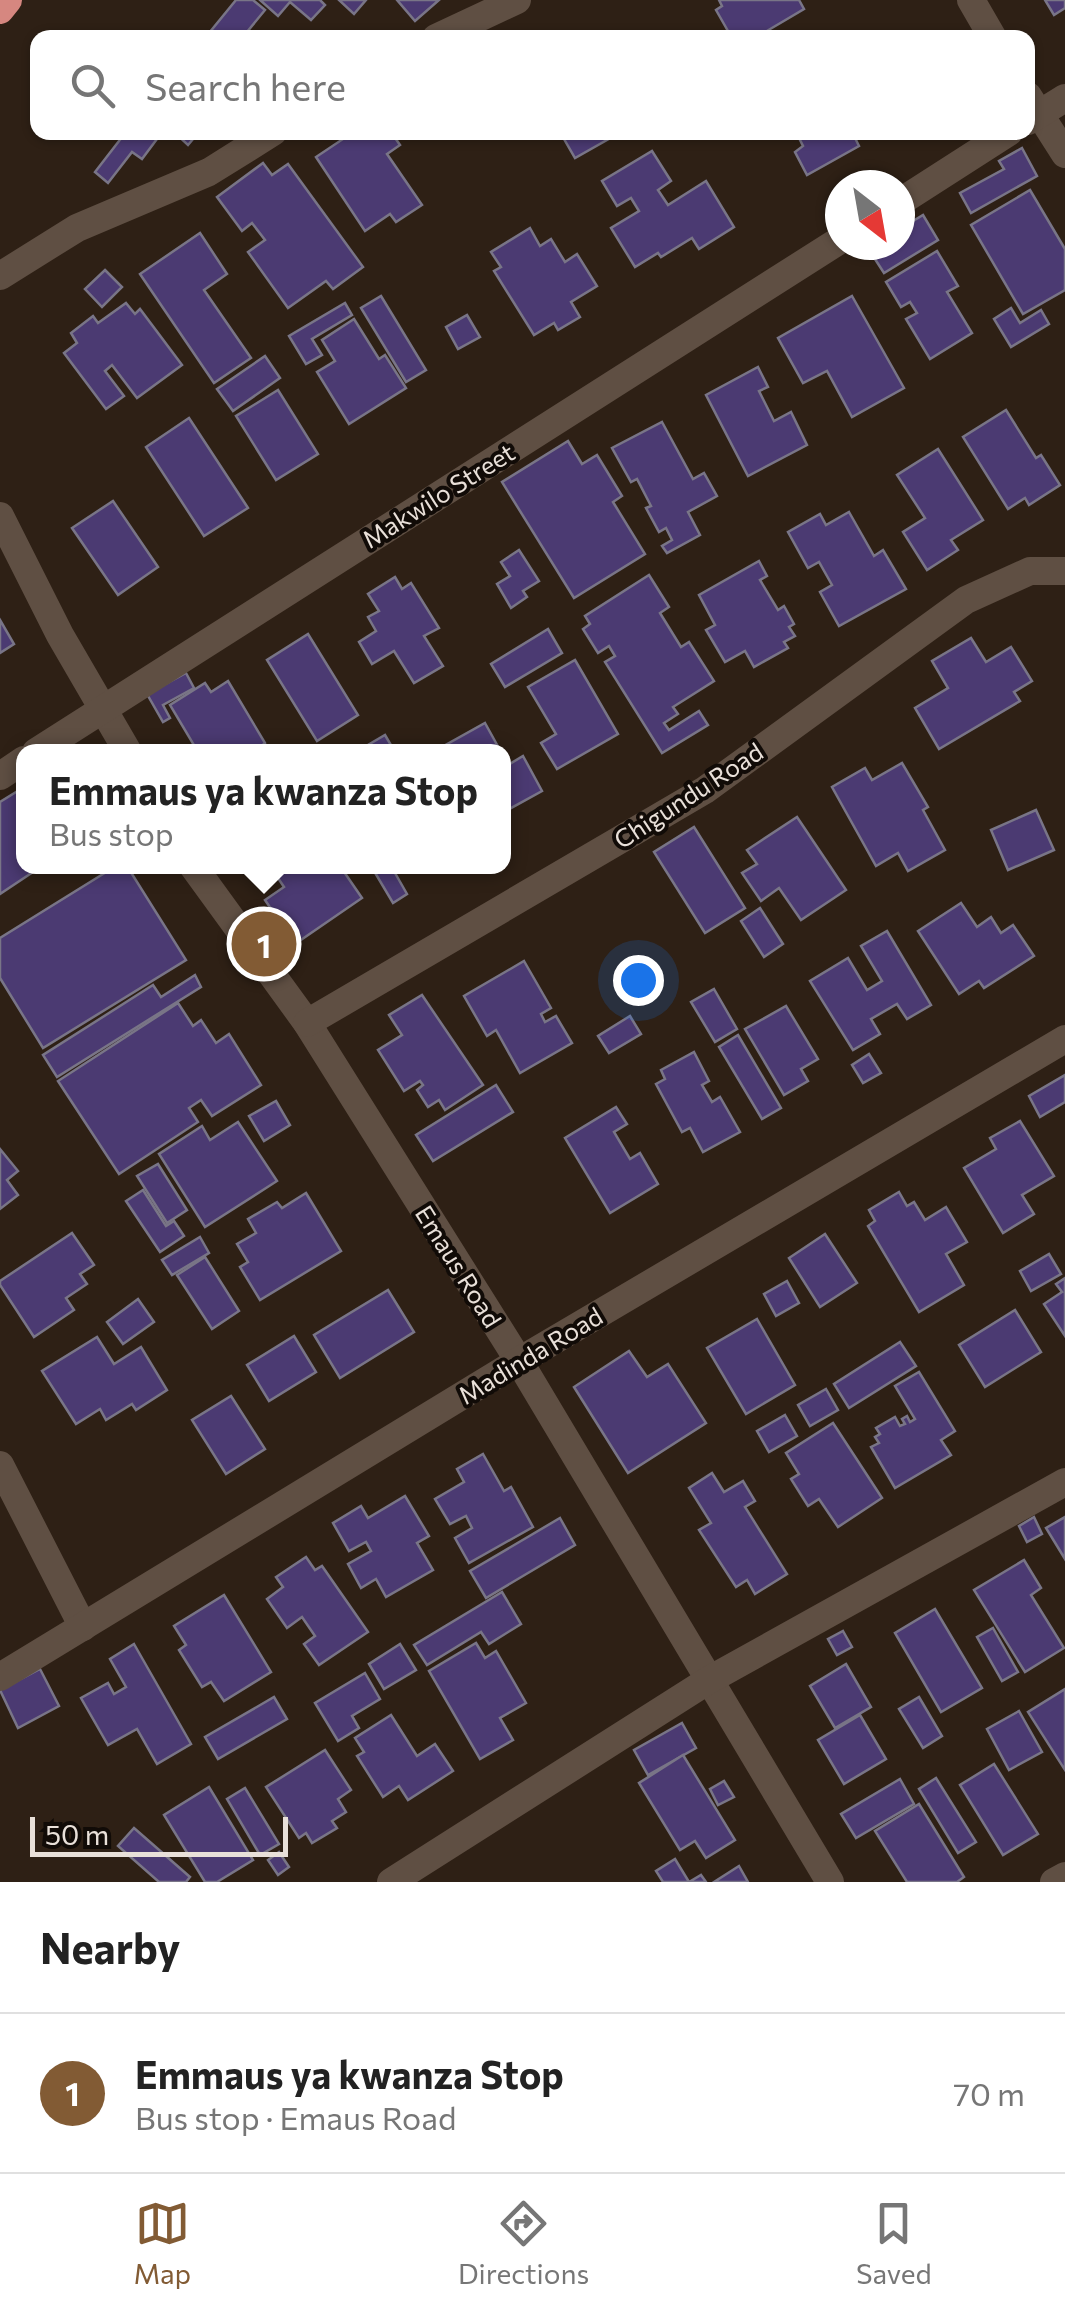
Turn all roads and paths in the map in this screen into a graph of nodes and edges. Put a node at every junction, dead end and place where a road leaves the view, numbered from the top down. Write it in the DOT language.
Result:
graph roads {
  1 [pos="8,0"];
  2 [pos="517,0"];
  3 [pos="971,0"];
  4 [pos="0,10"];
  5 [pos="453,30"];
  6 [pos="988,30"];
  7 [pos="1065,98"];
  8 [pos="1035,109"];
  9 [pos="1035,115"];
  10 [pos="260,140"];
  11 [pos="997,140"];
  12 [pos="1065,154"];
  13 [pos="915,192"];
  14 [pos="825,250"];
  15 [pos="0,276"];
  16 [pos="0,516"];
  17 [pos="1065,571"];
  18 [pos="103,707"];
  19 [pos="48,744"];
  20 [pos="124,744"];
  21 [pos="200,874"];
  22 [pos="307,1023"];
  23 [pos="1065,1039"];
  24 [pos="519,1361"];
  25 [pos="0,1466"];
  26 [pos="1065,1482"];
  27 [pos="83,1627"];
  28 [pos="0,1678"];
  29 [pos="709,1680"];
  30 [pos="1065,1876"];
  31 [pos="391,1882"];
  32 [pos="830,1882"];
  33 [pos="1054,1882"];
  1 -- 4 [label="highway"];
  2 -- 5 [label="street"];
  3 -- 6 [label="street"];
  7 -- 8 [label="street"];
  9 -- 12 [label="street"];
  10 -- 15 [label="street"];
  11 -- 13 [label="street"];
  14 -- 18 [label="street, Makwilo Street"];
  16 -- 18 [label="street"];
  17 -- 22 [label="street, Chigundu Road"];
  18 -- 19 [label="street, Makwilo Street"];
  18 -- 20 [label="street"];
  21 -- 22 [label="street, Emaus Road"];
  22 -- 24 [label="street, Emaus Road"];
  23 -- 24 [label="street, Madinda Road"];
  24 -- 27 [label="street, Madinda Road"];
  24 -- 29 [label="street, Emaus Road"];
  25 -- 27 [label="street"];
  26 -- 29 [label="street"];
  27 -- 28 [label="street, Madinda Road"];
  29 -- 31 [label="street"];
  29 -- 32 [label="street, Emaus Road"];
  30 -- 33 [label="street"];
}
